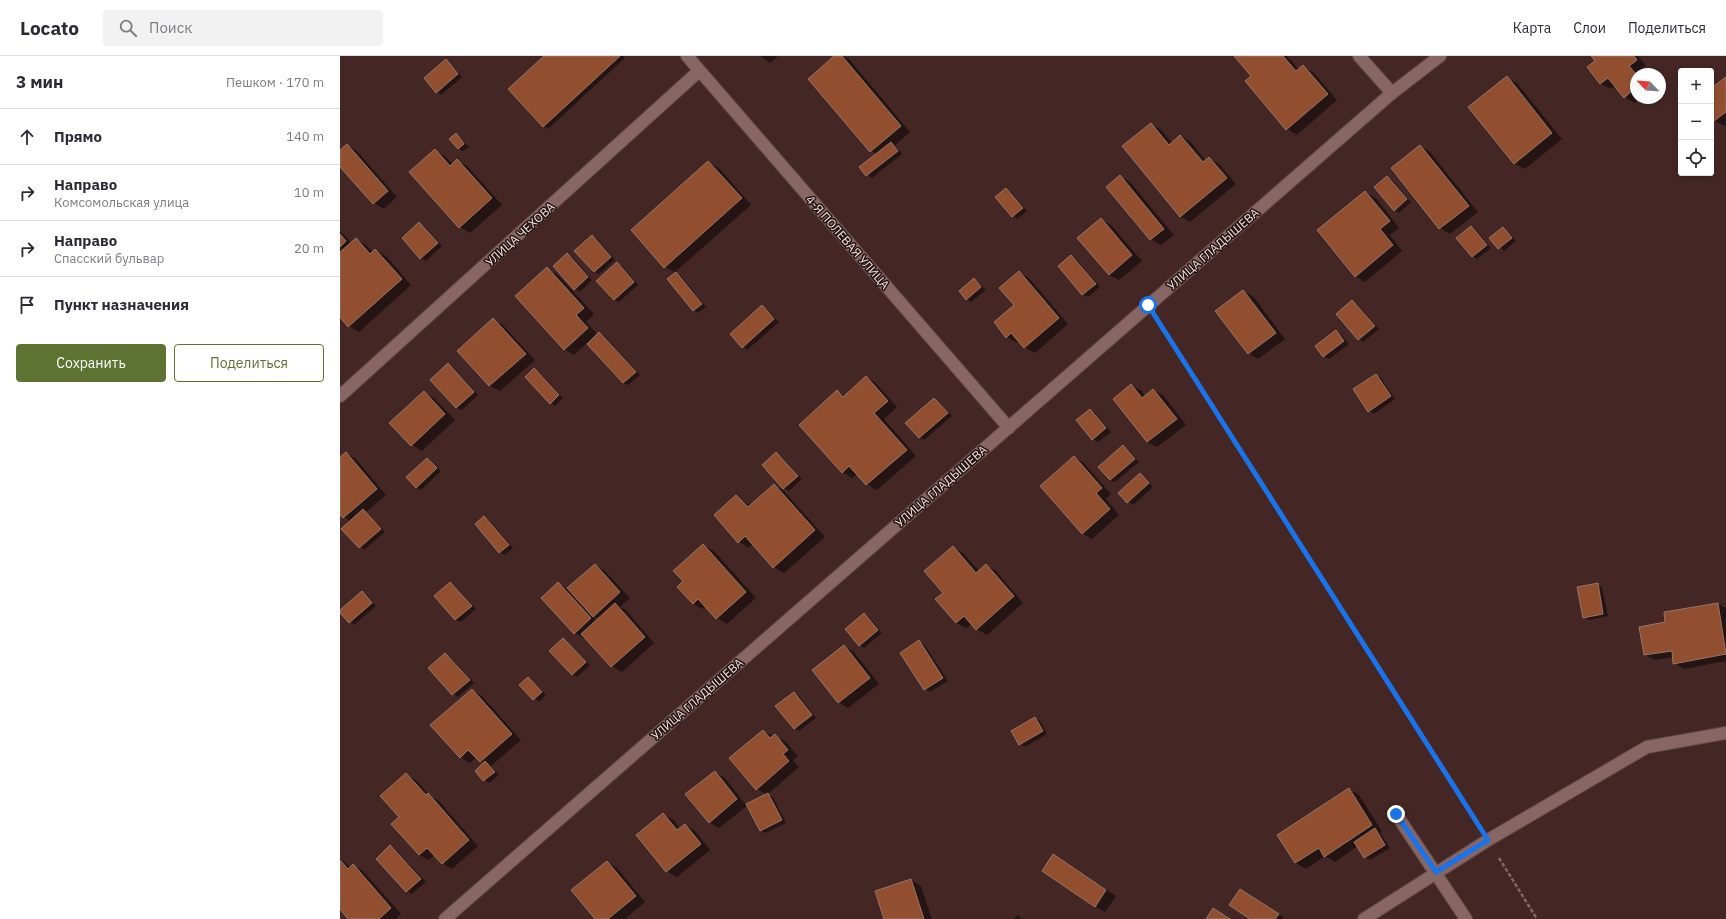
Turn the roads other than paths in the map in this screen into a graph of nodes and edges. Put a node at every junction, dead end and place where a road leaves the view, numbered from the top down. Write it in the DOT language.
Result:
graph roads {
  1 [pos="687,56"];
  2 [pos="1359,56"];
  3 [pos="1440,56"];
  4 [pos="699,71"];
  5 [pos="1392,93"];
  6 [pos="340,396"];
  7 [pos="1009,428"];
  8 [pos="1726,733"];
  9 [pos="1396,814"];
  10 [pos="1436,872"];
  11 [pos="445,919"];
  12 [pos="1364,919"];
  13 [pos="1466,919"];
  1 -- 4 [label="street, 4-Я ПОЛЕВАЯ УЛИЦА"];
  2 -- 5 [label="street"];
  3 -- 5 [label="street, УЛИЦА ГЛАДЫШЕВА"];
  4 -- 6 [label="street, УЛИЦА ЧЕХОВА"];
  4 -- 7 [label="street, 4-Я ПОЛЕВАЯ УЛИЦА"];
  5 -- 7 [label="street, УЛИЦА ГЛАДЫШЕВА"];
  7 -- 11 [label="street, УЛИЦА ГЛАДЫШЕВА"];
  8 -- 10 [label="street"];
  9 -- 10 [label="street"];
  10 -- 12 [label="street"];
  10 -- 13 [label="street"];
}
